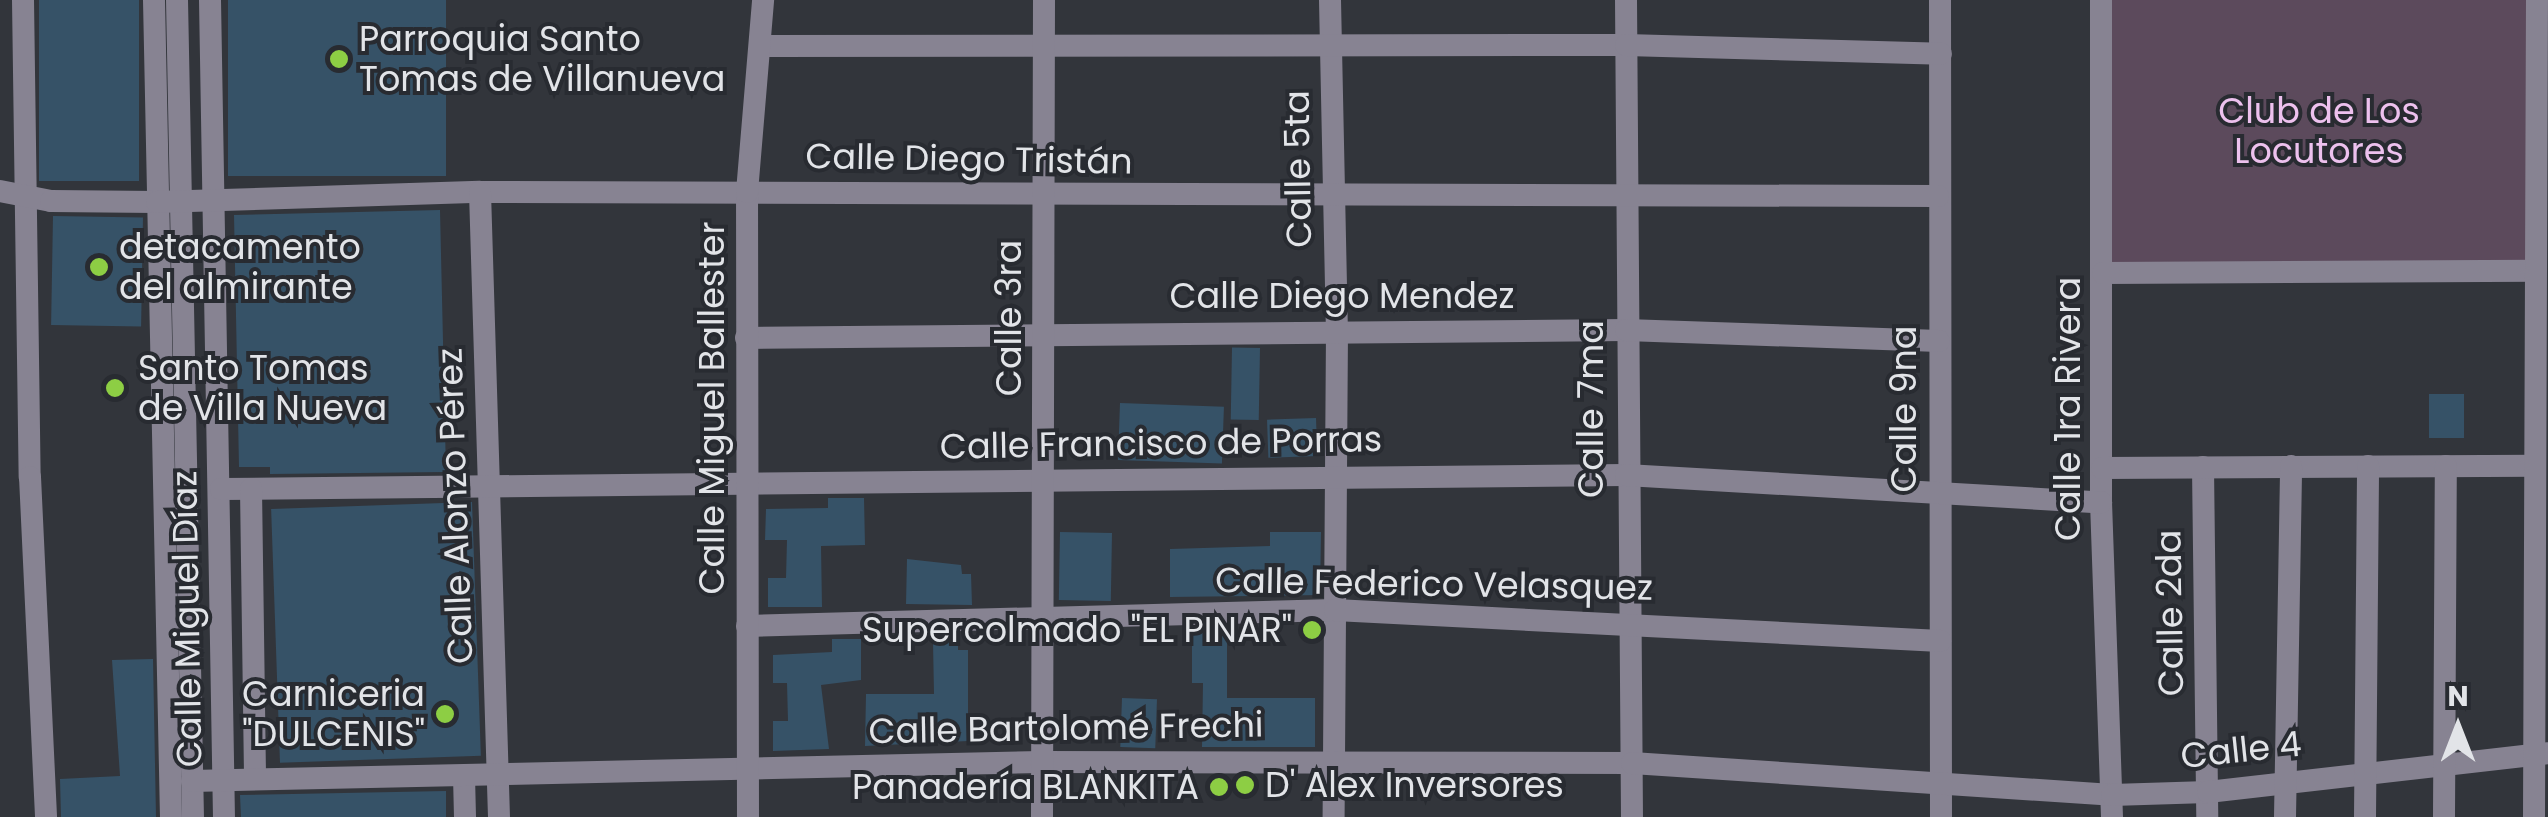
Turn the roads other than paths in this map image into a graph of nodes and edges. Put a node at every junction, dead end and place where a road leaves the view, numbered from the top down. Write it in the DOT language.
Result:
graph roads {
  1 [pos="23,0"];
  2 [pos="154,0"];
  3 [pos="177,0"];
  4 [pos="210,0"];
  5 [pos="763,0"];
  6 [pos="1044,0"];
  7 [pos="1330,0"];
  8 [pos="1626,0"];
  9 [pos="1940,0"];
  10 [pos="2101,0"];
  11 [pos="2537,0"];
  12 [pos="1044,44"];
  13 [pos="762,46"];
  14 [pos="1626,46"];
  15 [pos="1330,47"];
  16 [pos="1941,54"];
  17 [pos="0,191"];
  18 [pos="480,192"];
  19 [pos="747,192"];
  20 [pos="27,196"];
  21 [pos="1045,196"];
  22 [pos="1626,196"];
  23 [pos="1938,196"];
  24 [pos="1332,197"];
  25 [pos="214,200"];
  26 [pos="169,202"];
  27 [pos="2535,272"];
  28 [pos="2103,273"];
  29 [pos="1337,330"];
  30 [pos="1626,330"];
  31 [pos="1044,334"];
  32 [pos="746,338"];
  33 [pos="1938,340"];
  34 [pos="2541,434"];
  35 [pos="2290,466"];
  36 [pos="2368,466"];
  37 [pos="2446,466"];
  38 [pos="2534,466"];
  39 [pos="2203,467"];
  40 [pos="2102,468"];
  41 [pos="1333,474"];
  42 [pos="1044,476"];
  43 [pos="1626,476"];
  44 [pos="490,482"];
  45 [pos="746,488"];
  46 [pos="221,489"];
  47 [pos="251,489"];
  48 [pos="1939,492"];
  49 [pos="2101,502"];
  50 [pos="1336,610"];
  51 [pos="1043,620"];
  52 [pos="1626,620"];
  53 [pos="747,626"];
  54 [pos="1940,640"];
  55 [pos="2541,754"];
  56 [pos="1334,761"];
  57 [pos="1041,762"];
  58 [pos="1632,763"];
  59 [pos="748,766"];
  60 [pos="2444,766"];
  61 [pos="2365,771"];
  62 [pos="464,776"];
  63 [pos="497,776"];
  64 [pos="255,779"];
  65 [pos="192,780"];
  66 [pos="223,780"];
  67 [pos="2286,782"];
  68 [pos="1940,786"];
  69 [pos="2208,792"];
  70 [pos="2112,806"];
  71 [pos="46,817"];
  72 [pos="171,817"];
  73 [pos="193,817"];
  74 [pos="224,817"];
  75 [pos="464,817"];
  76 [pos="498,817"];
  77 [pos="748,817"];
  78 [pos="1042,817"];
  79 [pos="1334,817"];
  80 [pos="1632,817"];
  81 [pos="1940,817"];
  82 [pos="2207,817"];
  83 [pos="2285,817"];
  84 [pos="2365,817"];
  85 [pos="2444,817"];
  86 [pos="2534,817"];
  1 -- 20 [label="street"];
  2 -- 26 [label="street, Calle Miguel Díaz"];
  3 -- 26 [label="street, Calle Miguel Díaz"];
  4 -- 25 [label="street, Calle Miguel Díaz"];
  5 -- 13 [label="street, Calle Miguel Ballester"];
  6 -- 12 [label="street, Calle 3ra"];
  7 -- 15 [label="street, Calle 5ta"];
  8 -- 14 [label="street, Calle 7ma"];
  9 -- 16 [label="street, Calle 9na"];
  10 -- 28 [label="street, Calle 1ra Rivera"];
  11 -- 27 [label="street"];
  12 -- 13 [label="street"];
  12 -- 15 [label="street"];
  12 -- 21 [label="street, Calle 3ra"];
  13 -- 19 [label="street, Calle Miguel Ballester"];
  14 -- 15 [label="street"];
  14 -- 16 [label="street"];
  14 -- 22 [label="street, Calle 7ma"];
  15 -- 24 [label="street, Calle 5ta"];
  16 -- 23 [label="street, Calle 9na"];
  17 -- 20 [label="street, Calle Diego Tristán"];
  18 -- 19 [label="street, Calle Diego Tristán"];
  18 -- 25 [label="street, Calle Diego Tristán"];
  18 -- 44 [label="street, Calle Alonzo Pérez"];
  19 -- 21 [label="street, Calle Diego Tristán"];
  19 -- 32 [label="street, Calle Miguel Ballester"];
  20 -- 26 [label="street, Calle Diego Tristán"];
  20 -- 71 [label="street"];
  21 -- 24 [label="street, Calle Diego Tristán"];
  21 -- 31 [label="street, Calle 3ra"];
  22 -- 23 [label="street, Calle Diego Tristán"];
  22 -- 24 [label="street, Calle Diego Tristán"];
  22 -- 30 [label="street, Calle 7ma"];
  23 -- 33 [label="street, Calle 9na"];
  24 -- 29 [label="street, Calle 5ta"];
  25 -- 26 [label="street, Calle Diego Tristán"];
  25 -- 46 [label="street, Calle Miguel Díaz"];
  26 -- 65 [label="street, Calle Miguel Díaz"];
  26 -- 72 [label="street, Calle Miguel Díaz"];
  27 -- 28 [label="street"];
  27 -- 34 [label="street"];
  28 -- 40 [label="street, Calle 1ra Rivera"];
  29 -- 30 [label="street, Calle Diego Mendez"];
  29 -- 31 [label="street, Calle Diego Mendez"];
  29 -- 41 [label="street, Calle 5ta"];
  30 -- 33 [label="street, Calle Diego Mendez"];
  30 -- 43 [label="street, Calle 7ma"];
  31 -- 32 [label="street, Calle Diego Mendez"];
  31 -- 42 [label="street, Calle 3ra"];
  32 -- 45 [label="street, Calle Miguel Ballester"];
  33 -- 48 [label="street, Calle 9na"];
  34 -- 38 [label="street"];
  35 -- 36 [label="street"];
  35 -- 39 [label="street"];
  35 -- 67 [label="street"];
  36 -- 37 [label="street"];
  36 -- 61 [label="street"];
  37 -- 38 [label="street"];
  37 -- 60 [label="street"];
  38 -- 55 [label="street"];
  39 -- 40 [label="street"];
  39 -- 69 [label="street, Calle 2da"];
  40 -- 49 [label="street, Calle 1ra Rivera"];
  41 -- 42 [label="street, Calle Francisco de Porras"];
  41 -- 43 [label="street, Calle Francisco de Porras"];
  41 -- 50 [label="street, Calle 5ta"];
  42 -- 45 [label="street, Calle Francisco de Porras"];
  42 -- 51 [label="street, Calle 3ra"];
  43 -- 48 [label="street, Calle Francisco de Porras"];
  43 -- 52 [label="street, Calle 7ma"];
  44 -- 45 [label="street, Calle Francisco de Porras"];
  44 -- 47 [label="street, Calle Francisco de Porras"];
  44 -- 63 [label="street, Calle Alonzo Pérez"];
  45 -- 53 [label="street, Calle Miguel Ballester"];
  46 -- 47 [label="street, Calle Francisco de Porras"];
  46 -- 66 [label="street, Calle Miguel Díaz"];
  47 -- 64 [label="street"];
  48 -- 49 [label="street, Calle Francisco de Porras"];
  48 -- 54 [label="street, Calle 9na"];
  49 -- 70 [label="street, Calle 1ra Rivera"];
  50 -- 51 [label="street, Calle Federico Velasquez"];
  50 -- 52 [label="street, Calle Federico Velasquez"];
  50 -- 56 [label="street, Calle 5ta"];
  51 -- 53 [label="street, Calle Federico Velasquez"];
  51 -- 57 [label="street, Calle 3ra"];
  52 -- 54 [label="street, Calle Federico Velasquez"];
  52 -- 58 [label="street, Calle 7ma"];
  53 -- 59 [label="street, Calle Miguel Ballester"];
  54 -- 68 [label="street, Calle 9na"];
  55 -- 60 [label="street, Calle 4"];
  55 -- 86 [label="street"];
  56 -- 57 [label="street, Calle Bartolomé Frechi"];
  56 -- 58 [label="street, Calle Bartolomé Frechi"];
  56 -- 79 [label="street, Calle 5ta"];
  57 -- 59 [label="street, Calle Bartolomé Frechi"];
  57 -- 78 [label="street, Calle 3ra"];
  58 -- 68 [label="street, Calle Bartolomé Frechi"];
  58 -- 80 [label="street, Calle 7ma"];
  59 -- 63 [label="street, Calle Bartolomé Frechi"];
  59 -- 77 [label="street, Calle Miguel Ballester"];
  60 -- 61 [label="street, Calle 4"];
  60 -- 85 [label="street"];
  61 -- 67 [label="street, Calle 4"];
  61 -- 84 [label="street"];
  62 -- 63 [label="street, Calle Bartolomé Frechi"];
  62 -- 64 [label="street, Calle Bartolomé Frechi"];
  62 -- 75 [label="street"];
  63 -- 76 [label="street, Calle Alonzo Pérez"];
  64 -- 66 [label="street, Calle Bartolomé Frechi"];
  65 -- 66 [label="street, Calle Bartolomé Frechi"];
  65 -- 73 [label="street, Calle Miguel Díaz"];
  66 -- 74 [label="street, Calle Miguel Díaz"];
  67 -- 69 [label="street, Calle 4"];
  67 -- 83 [label="street"];
  68 -- 70 [label="street, Calle 4"];
  68 -- 81 [label="street, Calle 9na"];
  69 -- 70 [label="street, Calle 4"];
  69 -- 82 [label="street, Calle 2da"];
}
